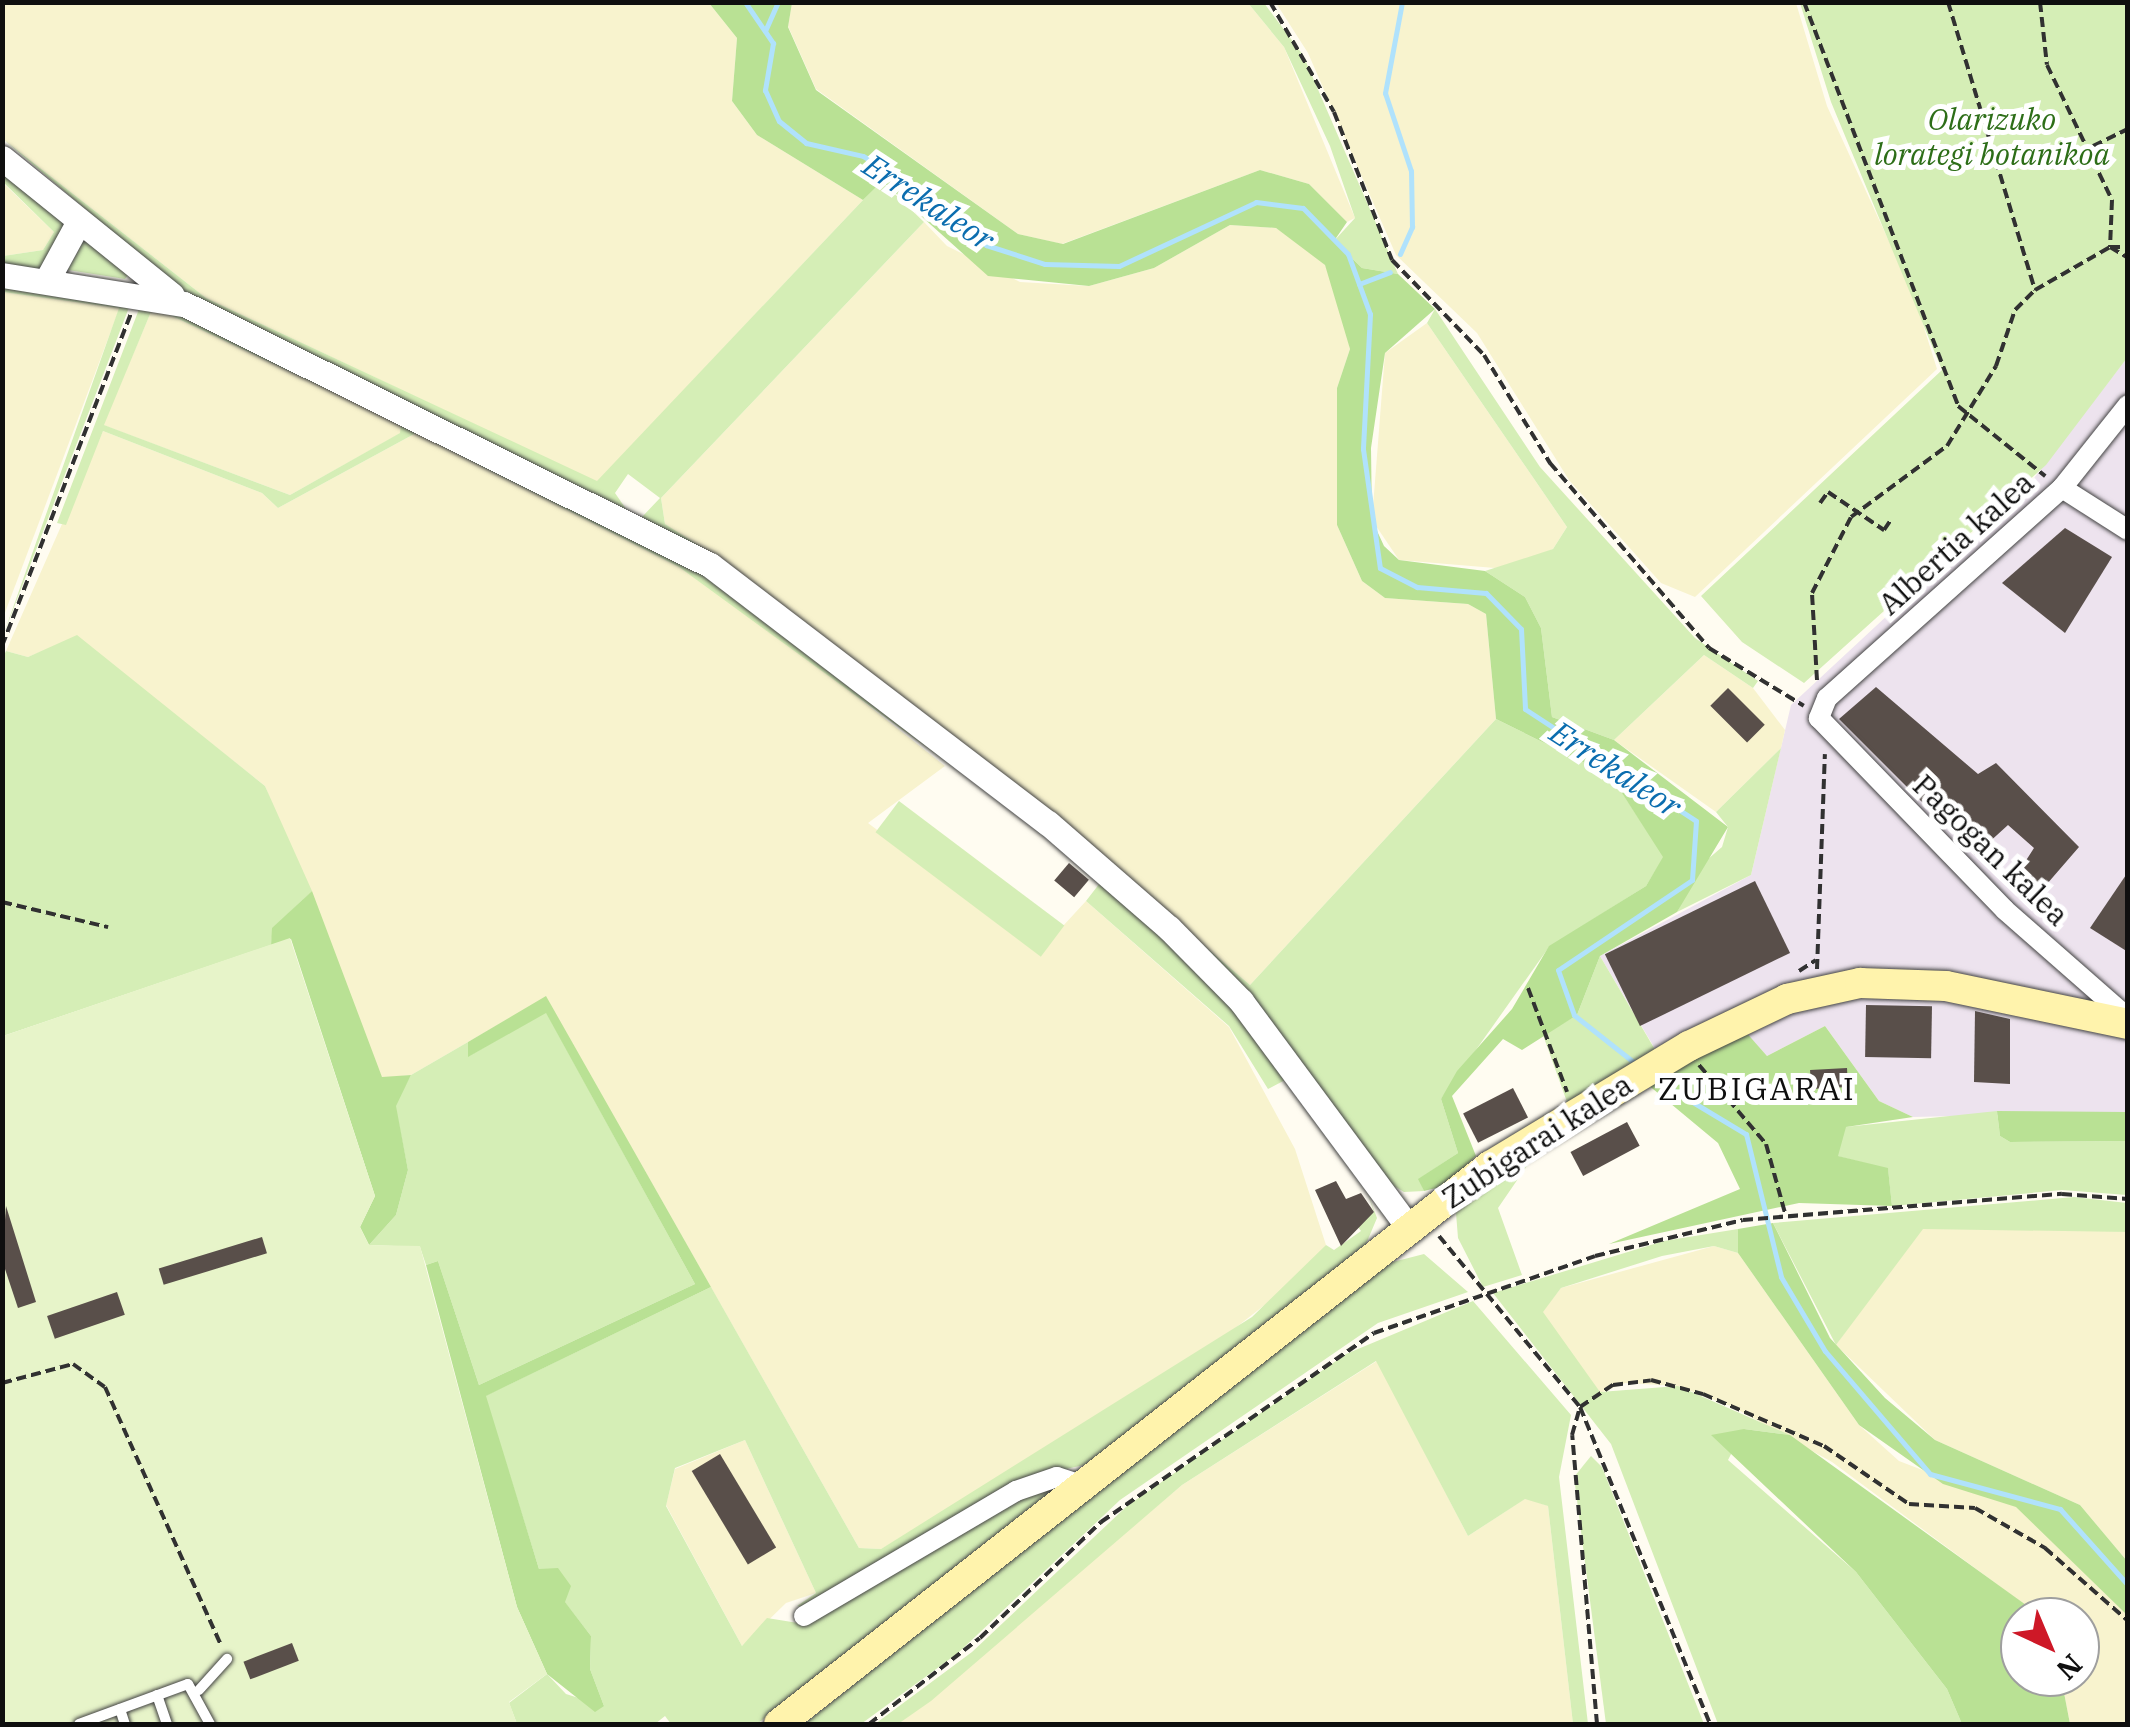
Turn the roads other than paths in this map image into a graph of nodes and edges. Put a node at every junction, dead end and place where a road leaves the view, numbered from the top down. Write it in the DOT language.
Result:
graph roads {
  1 [pos="2,158"];
  2 [pos="78,223"];
  3 [pos="2,275"];
  4 [pos="48,278"];
  5 [pos="184,304"];
  6 [pos="2128,404"];
  7 [pos="2062,488"];
  8 [pos="2128,530"];
  9 [pos="1824,715"];
  10 [pos="2128,1021"];
  11 [pos="1418,1222"];
  12 [pos="1084,1486"];
  13 [pos="804,1616"];
  14 [pos="227,1659"];
  15 [pos="199,1690"];
  16 [pos="157,1695"];
  17 [pos="120,1709"];
  18 [pos="82,1724"];
  19 [pos="125,1724"];
  20 [pos="167,1724"];
  21 [pos="210,1724"];
  22 [pos="778,1724"];
  1 -- 2 [label="street"];
  2 -- 4 [label="street"];
  2 -- 5 [label="street"];
  3 -- 4 [label="street"];
  4 -- 5 [label="street"];
  5 -- 11 [label="street"];
  6 -- 7 [label="street, Albertia kalea"];
  7 -- 8 [label="street"];
  7 -- 9 [label="street, Albertia kalea"];
  9 -- 10 [label="street, Pagogan kalea"];
  10 -- 11 [label="main road, Zubigarai kalea"];
  11 -- 12 [label="main road, Zubigarai kalea"];
  12 -- 13 [label="street"];
  12 -- 22 [label="main road, Zubigarai kalea"];
  14 -- 15 [label="lane"];
  15 -- 16 [label="lane"];
  15 -- 21 [label="lane"];
  16 -- 17 [label="lane"];
  16 -- 20 [label="lane"];
  17 -- 18 [label="lane"];
  17 -- 19 [label="lane"];
}
